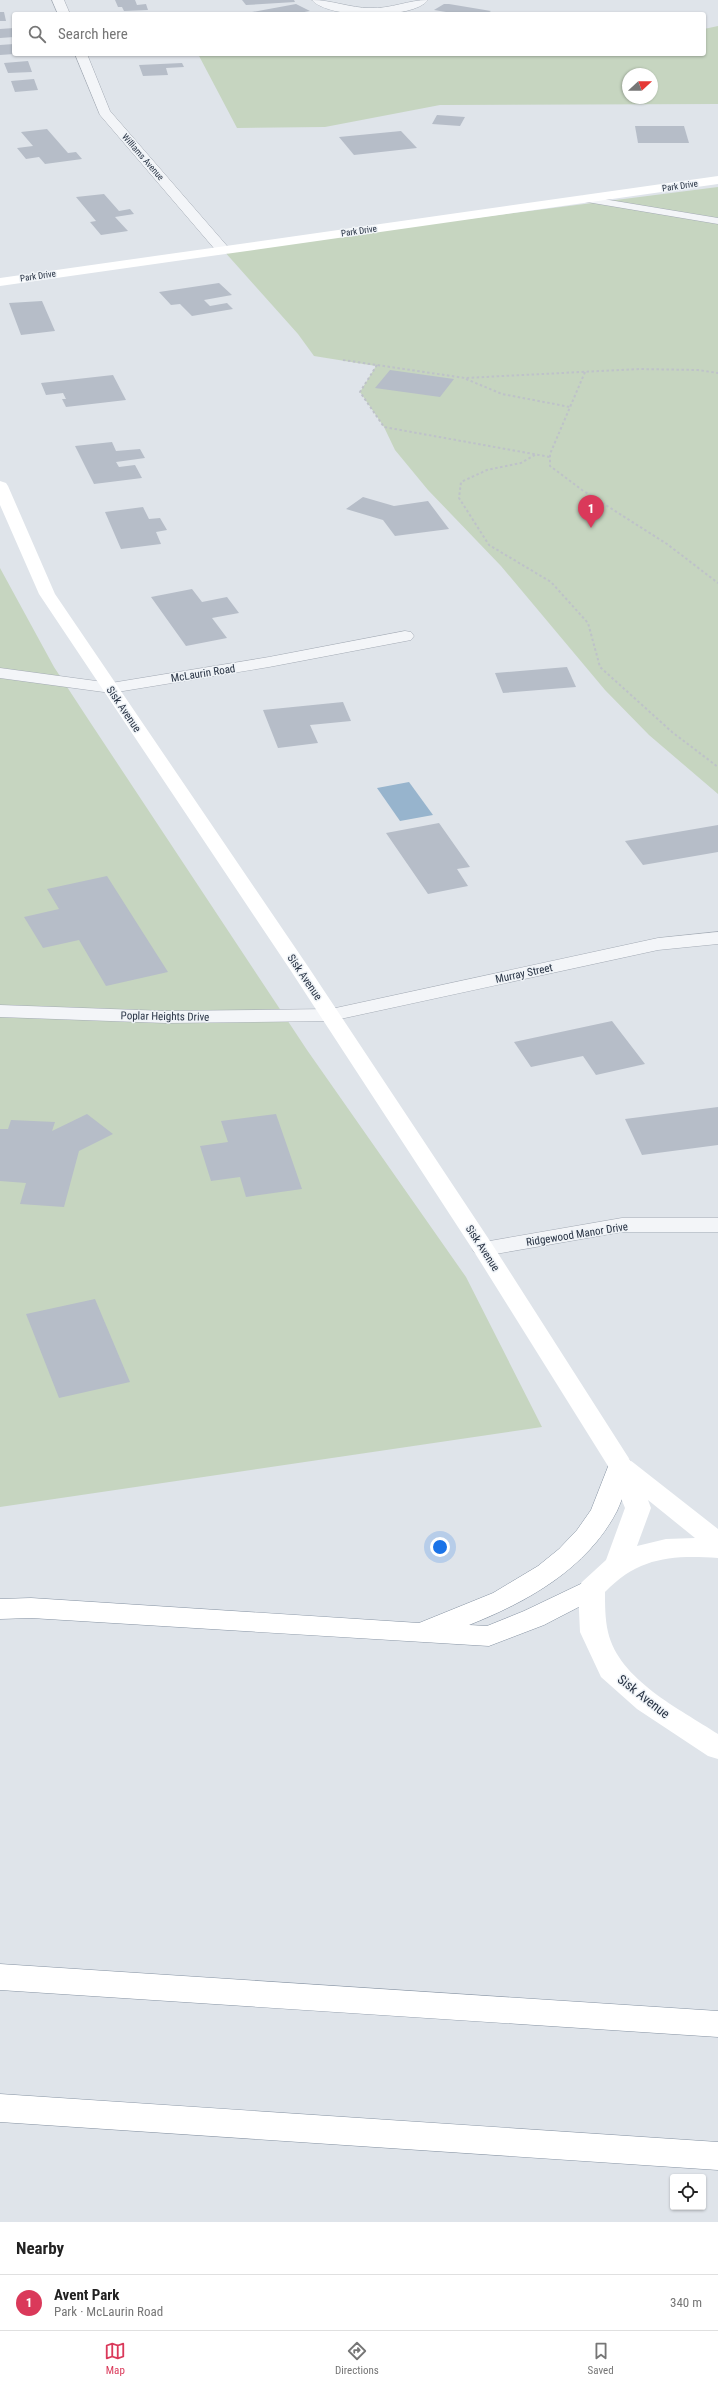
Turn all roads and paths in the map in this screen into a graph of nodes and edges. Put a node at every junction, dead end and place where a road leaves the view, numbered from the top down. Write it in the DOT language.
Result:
graph roads {
  1 [pos="58,0"];
  2 [pos="318,0"];
  3 [pos="422,0"];
  4 [pos="63,12"];
  5 [pos="82,56"];
  6 [pos="718,180"];
  7 [pos="585,199"];
  8 [pos="718,221"];
  9 [pos="223,250"];
  10 [pos="0,282"];
  11 [pos="343,360"];
  12 [pos="377,366"];
  13 [pos="585,372"];
  14 [pos="718,372"];
  15 [pos="465,378"];
  16 [pos="570,408"];
  17 [pos="535,455"];
  18 [pos="550,457"];
  19 [pos="0,486"];
  20 [pos="718,583"];
  21 [pos="405,636"];
  22 [pos="0,673"];
  23 [pos="111,688"];
  24 [pos="718,767"];
  25 [pos="718,938"];
  26 [pos="0,1011"];
  27 [pos="331,1015"];
  28 [pos="718,1225"];
  29 [pos="484,1249"];
  30 [pos="620,1465"];
  31 [pos="718,1543"];
  32 [pos="718,1549"];
  33 [pos="617,1566"];
  34 [pos="591,1589"];
  35 [pos="0,1609"];
  36 [pos="414,1633"];
  37 [pos="718,1748"];
  38 [pos="0,1978"];
  39 [pos="718,2024"];
  40 [pos="0,2108"];
  41 [pos="718,2156"];
  1 -- 4 [label="street"];
  2 -- 3 [label="street"];
  5 -- 9 [label="street, Williams Avenue"];
  6 -- 7 [label="main road, Park Drive"];
  7 -- 8 [label="lane"];
  7 -- 9 [label="main road, Park Drive"];
  9 -- 10 [label="main road, Park Drive"];
  11 -- 12 [label="path"];
  12 -- 15 [label="path"];
  12 -- 17 [label="path"];
  13 -- 14 [label="path"];
  13 -- 15 [label="path"];
  13 -- 16 [label="path"];
  15 -- 16 [label="path"];
  16 -- 18 [label="path"];
  17 -- 18 [label="path"];
  17 -- 24 [label="path"];
  18 -- 20 [label="path"];
  19 -- 23 [label="main road, Sisk Avenue"];
  21 -- 23 [label="street, McLaurin Road"];
  22 -- 23 [label="street, McLaurin Road"];
  23 -- 27 [label="main road, Sisk Avenue"];
  25 -- 27 [label="street, Murray Street"];
  26 -- 27 [label="street, Poplar Heights Drive"];
  27 -- 29 [label="main road, Sisk Avenue"];
  28 -- 29 [label="street, Ridgewood Manor Drive"];
  29 -- 30 [label="main road, Sisk Avenue"];
  30 -- 31 [label="main road, Sisk Avenue"];
  30 -- 33 [label="main road, Sisk Avenue"];
  30 -- 36 [label="main road"];
  32 -- 33 [label="main road, Sisk Avenue"];
  33 -- 34 [label="main road, Sisk Avenue"];
  34 -- 36 [label="main road"];
  34 -- 37 [label="main road, Sisk Avenue"];
  35 -- 36 [label="main road"];
  38 -- 39 [label="main road"];
  40 -- 41 [label="main road"];
}
